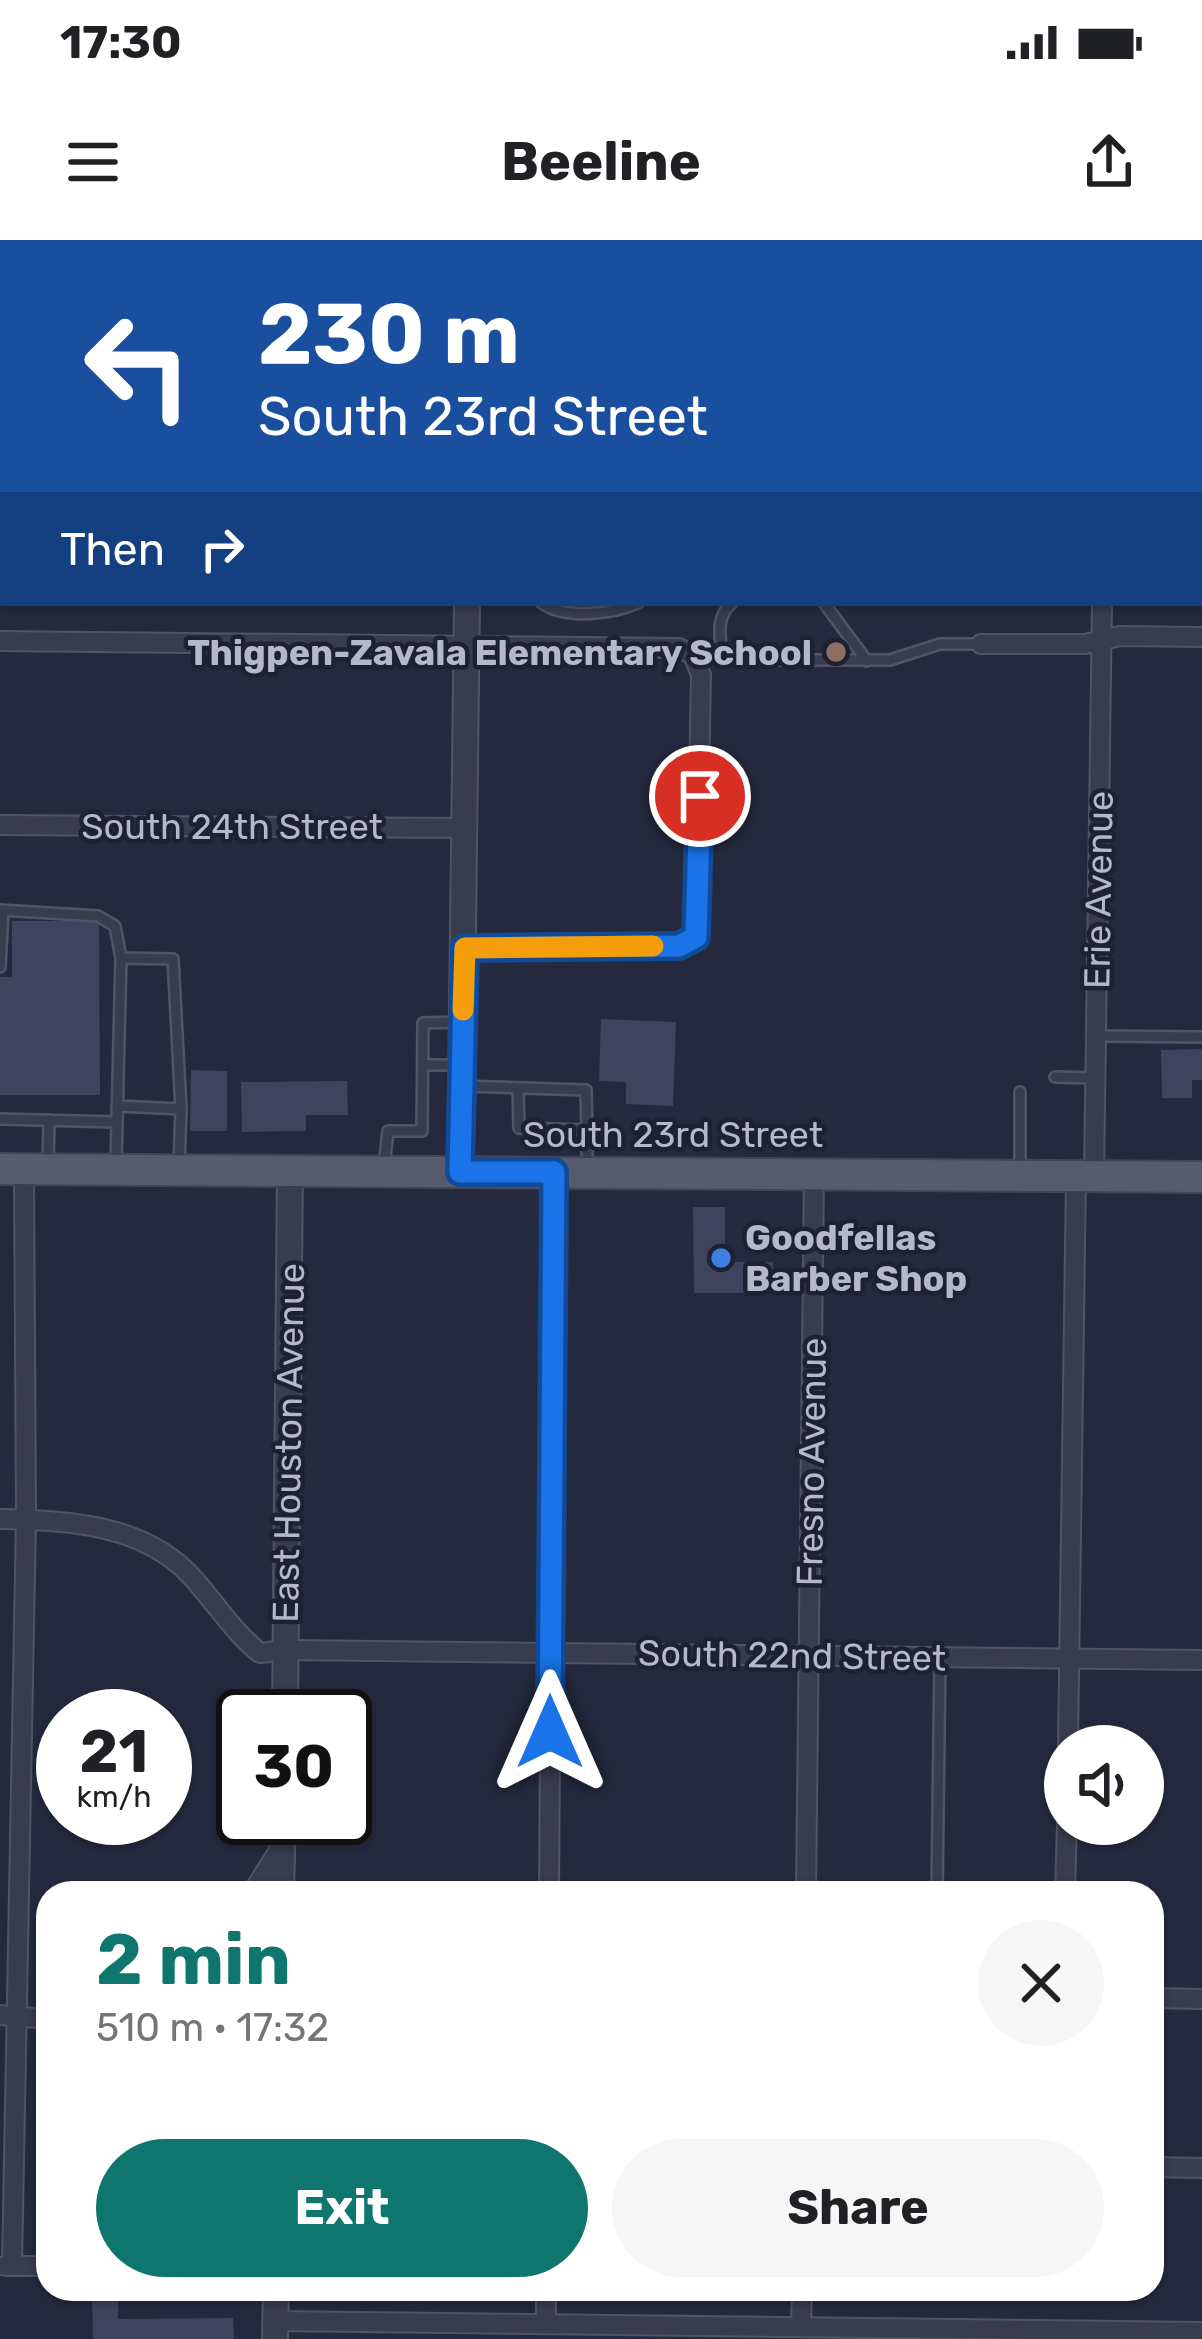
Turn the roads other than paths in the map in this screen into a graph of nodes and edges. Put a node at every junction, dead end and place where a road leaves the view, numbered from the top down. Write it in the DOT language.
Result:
graph roads {
  1 [pos="467,606"];
  2 [pos="546,606"];
  3 [pos="626,606"];
  4 [pos="728,606"];
  5 [pos="826,606"];
  6 [pos="1102,606"];
  7 [pos="1202,637"];
  8 [pos="1102,640"];
  9 [pos="0,641"];
  10 [pos="981,644"];
  11 [pos="466,645"];
  12 [pos="867,661"];
  13 [pos="0,825"];
  14 [pos="464,827"];
  15 [pos="2,910"];
  16 [pos="465,948"];
  17 [pos="121,958"];
  18 [pos="0,967"];
  19 [pos="463,1022"];
  20 [pos="1096,1036"];
  21 [pos="1202,1037"];
  22 [pos="423,1065"];
  23 [pos="462,1076"];
  24 [pos="1055,1077"];
  25 [pos="1096,1078"];
  26 [pos="518,1088"];
  27 [pos="1020,1092"];
  28 [pos="117,1106"];
  29 [pos="181,1108"];
  30 [pos="0,1119"];
  31 [pos="49,1120"];
  32 [pos="117,1122"];
  33 [pos="587,1130"];
  34 [pos="24,1169"];
  35 [pos="116,1170"];
  36 [pos="179,1170"];
  37 [pos="290,1171"];
  38 [pos="384,1171"];
  39 [pos="460,1172"];
  40 [pos="554,1172"];
  41 [pos="587,1173"];
  42 [pos="814,1174"];
  43 [pos="1020,1175"];
  44 [pos="1085,1176"];
  45 [pos="1202,1177"];
  46 [pos="0,1519"];
  47 [pos="26,1519"];
  48 [pos="1202,1641"];
  49 [pos="286,1649"];
  50 [pos="550,1652"];
  51 [pos="809,1655"];
  52 [pos="940,1658"];
  53 [pos="1070,1660"];
  54 [pos="1202,1660"];
  55 [pos="285,1689"];
  56 [pos="1068,1725"];
  57 [pos="283,1845"];
  58 [pos="1066,1845"];
  59 [pos="260,1881"];
  60 [pos="282,1881"];
  61 [pos="549,1881"];
  62 [pos="806,1881"];
  63 [pos="937,1881"];
  64 [pos="1065,1881"];
  65 [pos="1164,1998"];
  66 [pos="1202,1999"];
  67 [pos="8,2015"];
  68 [pos="1164,2167"];
  69 [pos="1202,2168"];
  70 [pos="6,2265"];
  71 [pos="36,2266"];
  72 [pos="546,2301"];
  73 [pos="802,2301"];
  74 [pos="546,2324"];
  75 [pos="801,2327"];
  76 [pos="275,2330"];
  77 [pos="1202,2332"];
  1 -- 11 [label="street"];
  2 -- 3 [label="lane"];
  4 -- 12 [label="lane"];
  5 -- 12 [label="lane"];
  6 -- 8 [label="street, Erie Avenue"];
  7 -- 8 [label="street"];
  8 -- 10 [label="street"];
  8 -- 20 [label="street, Erie Avenue"];
  9 -- 11 [label="street"];
  10 -- 12 [label="lane"];
  11 -- 14 [label="street"];
  11 -- 16 [label="street"];
  13 -- 14 [label="street, South 24th Street"];
  14 -- 16 [label="street"];
  15 -- 17 [label="lane"];
  15 -- 18 [label="lane"];
  16 -- 19 [label="street"];
  17 -- 28 [label="lane"];
  17 -- 29 [label="lane"];
  19 -- 22 [label="lane"];
  19 -- 23 [label="street"];
  20 -- 21 [label="lane"];
  20 -- 25 [label="street, Erie Avenue"];
  22 -- 23 [label="lane"];
  22 -- 38 [label="lane"];
  23 -- 26 [label="lane"];
  23 -- 39 [label="street"];
  24 -- 25 [label="lane"];
  25 -- 44 [label="street, Erie Avenue"];
  26 -- 33 [label="lane"];
  26 -- 33 [label="lane"];
  27 -- 43 [label="lane"];
  28 -- 29 [label="lane"];
  28 -- 32 [label="lane"];
  29 -- 36 [label="lane"];
  30 -- 31 [label="lane"];
  31 -- 32 [label="lane"];
  31 -- 34 [label="lane"];
  32 -- 35 [label="lane"];
  33 -- 41 [label="lane"];
  34 -- 35 [label="main road, South 23rd Street"];
  34 -- 47 [label="street"];
  35 -- 36 [label="main road, South 23rd Street"];
  36 -- 37 [label="main road, South 23rd Street"];
  37 -- 38 [label="main road, South 23rd Street"];
  37 -- 49 [label="street, East Houston Avenue"];
  38 -- 39 [label="main road, South 23rd Street"];
  39 -- 40 [label="main road, South 23rd Street"];
  40 -- 41 [label="main road, South 23rd Street"];
  40 -- 50 [label="street"];
  41 -- 42 [label="main road, South 23rd Street"];
  42 -- 43 [label="main road, South 23rd Street"];
  42 -- 51 [label="street, Fresno Avenue"];
  43 -- 44 [label="main road, South 23rd Street"];
  44 -- 45 [label="main road, South 23rd Street"];
  44 -- 53 [label="street, Erie Avenue"];
  46 -- 47 [label="street, South 22nd Street"];
  47 -- 49 [label="street, South 22nd Street"];
  47 -- 67 [label="street"];
  48 -- 54 [label="lane"];
  49 -- 50 [label="street, South 22nd Street"];
  49 -- 55 [label="street, East Houston Avenue"];
  50 -- 51 [label="street, South 22nd Street"];
  50 -- 61 [label="street"];
  51 -- 52 [label="street, South 22nd Street"];
  51 -- 62 [label="street, Fresno Avenue"];
  52 -- 53 [label="street, South 22nd Street"];
  52 -- 63 [label="lane"];
  53 -- 54 [label="street, South 22nd Street"];
  53 -- 56 [label="street, Erie Avenue"];
  57 -- 59 [label="street"];
  57 -- 60 [label="street"];
  58 -- 64 [label="street"];
  65 -- 66 [label="street"];
  67 -- 70 [label="street"];
  68 -- 69 [label="street"];
  70 -- 71 [label="street"];
  72 -- 74 [label="street"];
  73 -- 75 [label="street"];
  74 -- 75 [label="street"];
  74 -- 76 [label="street"];
  75 -- 77 [label="street"];
}
